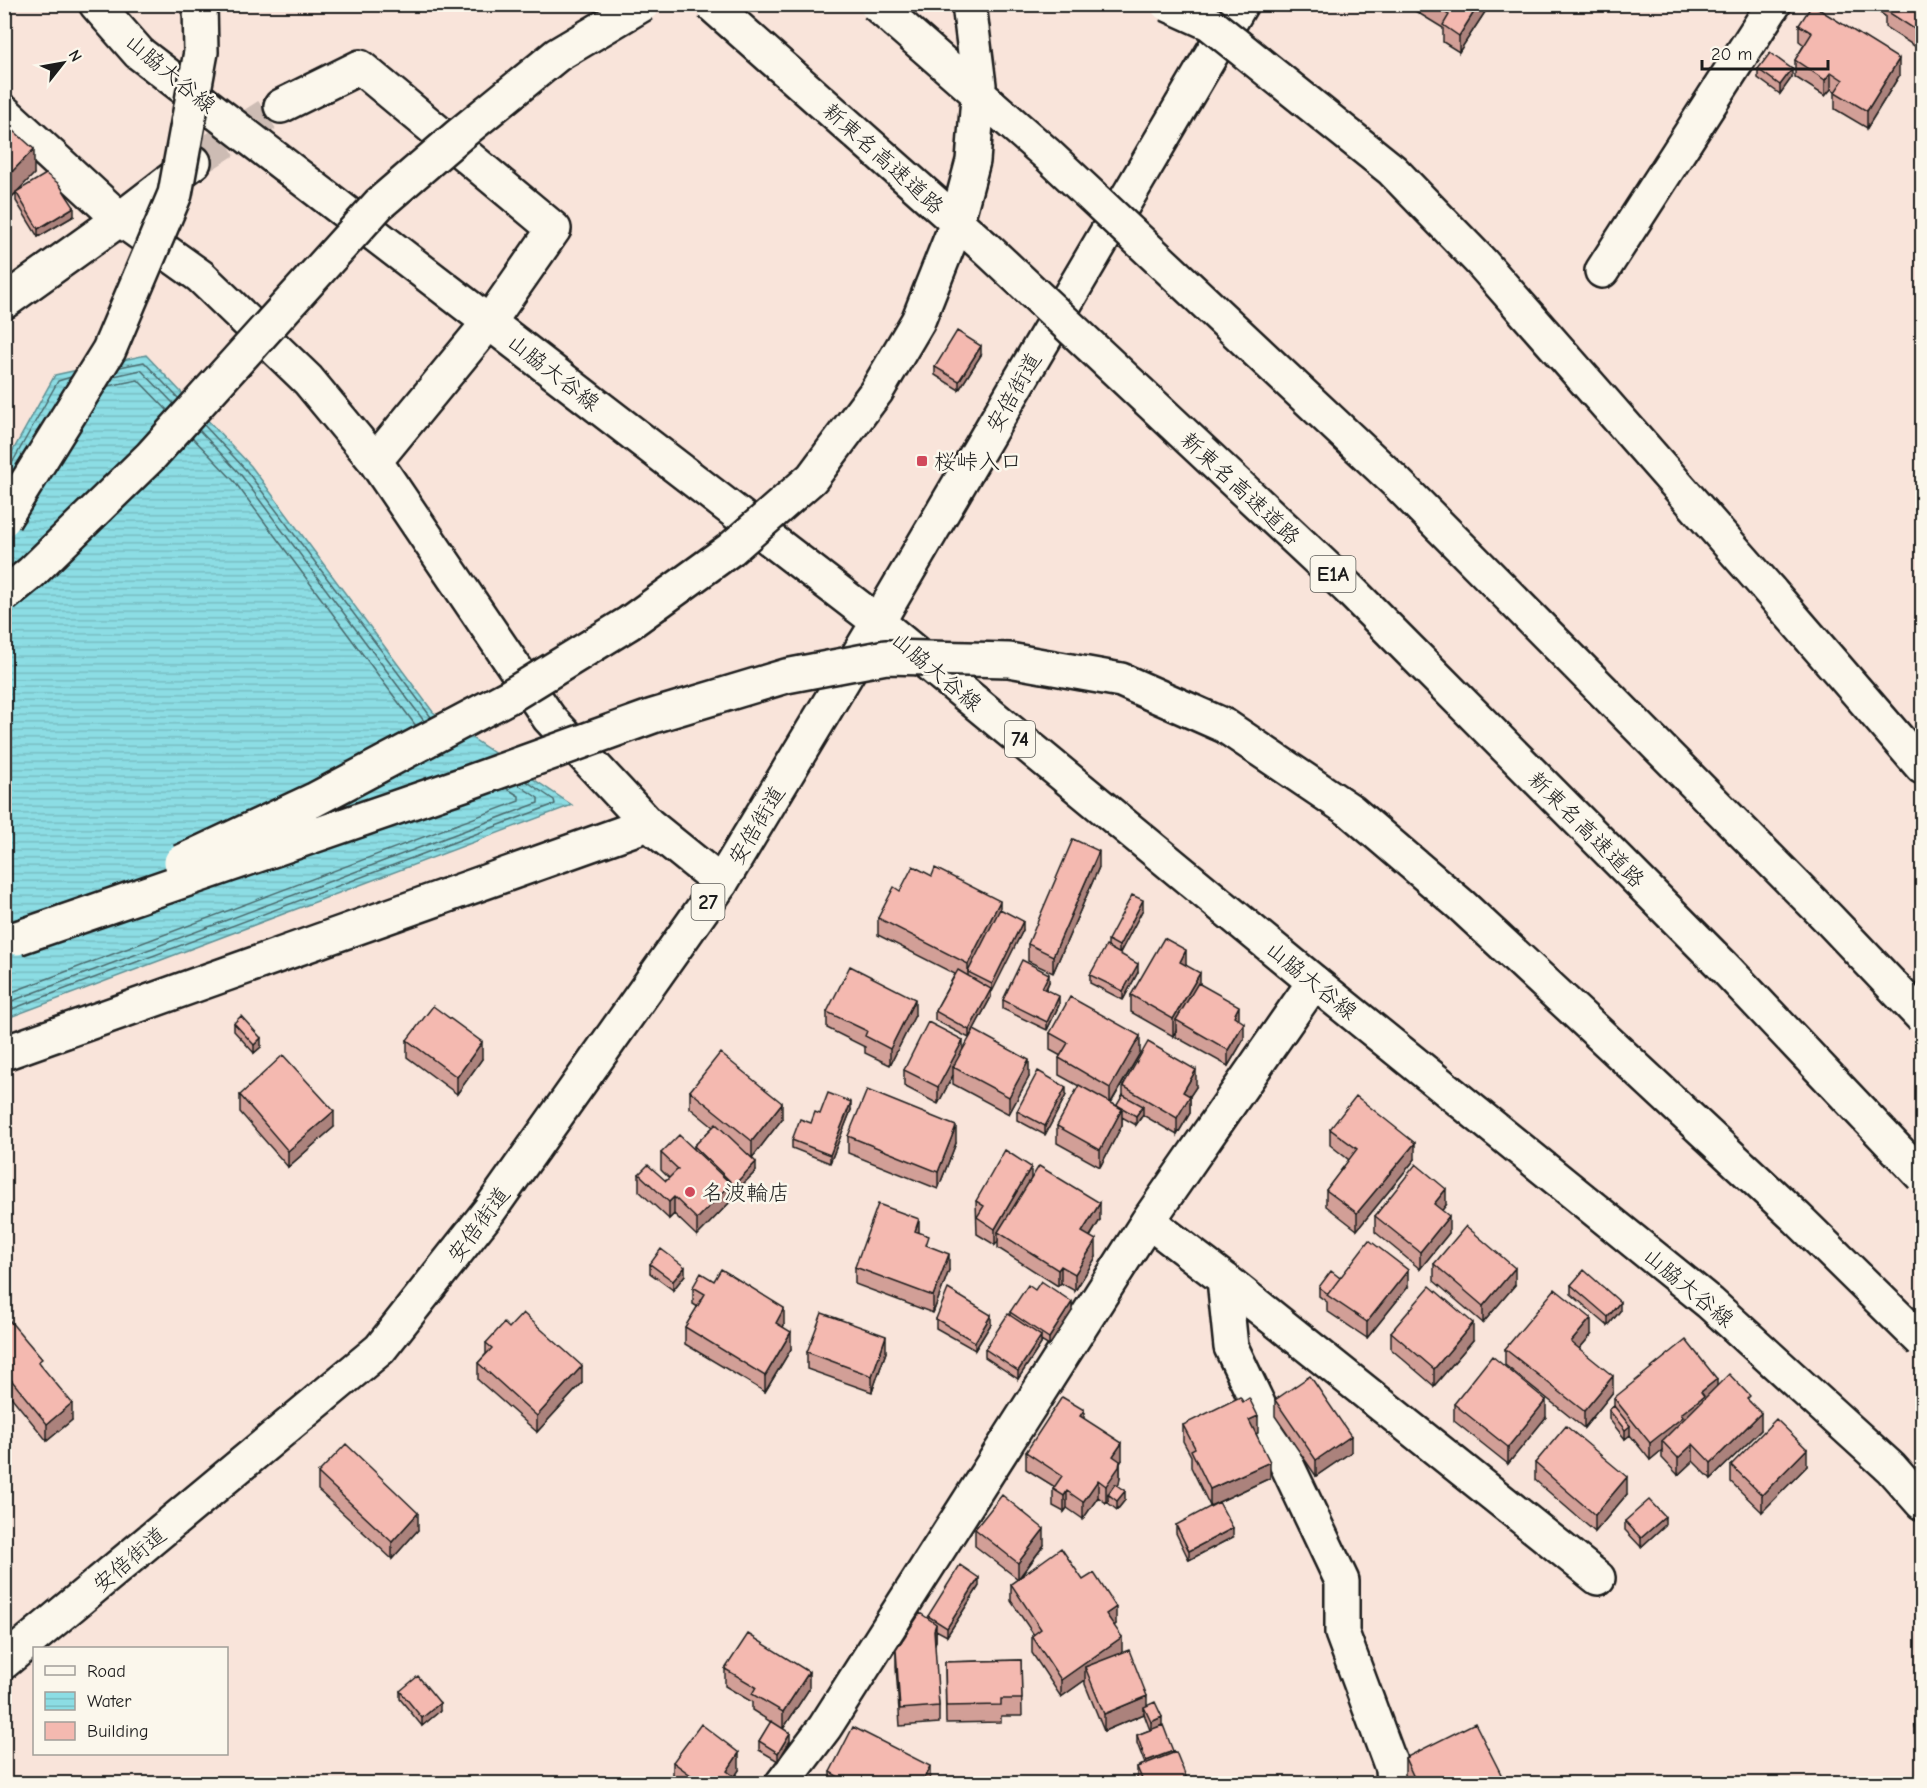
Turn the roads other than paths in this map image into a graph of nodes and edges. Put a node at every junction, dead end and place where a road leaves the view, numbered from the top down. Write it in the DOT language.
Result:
graph roads {
  1 [pos="96,4"];
  2 [pos="200,4"];
  3 [pos="643,4"];
  4 [pos="711,4"];
  5 [pos="876,4"];
  6 [pos="969,4"];
  7 [pos="1167,4"];
  8 [pos="1241,4"];
  9 [pos="1774,4"];
  10 [pos="280,106"];
  11 [pos="4,112"];
  12 [pos="198,159"];
  13 [pos="120,219"];
  14 [pos="1602,271"];
  15 [pos="4,302"];
  16 [pos="490,321"];
  17 [pos="375,461"];
  18 [pos="4,519"];
  19 [pos="4,595"];
  20 [pos="878,622"];
  21 [pos="1923,767"];
  22 [pos="648,824"];
  23 [pos="721,883"];
  24 [pos="11,940"];
  25 [pos="1314,982"];
  26 [pos="1923,1017"];
  27 [pos="4,1053"];
  28 [pos="1923,1176"];
  29 [pos="1148,1221"];
  30 [pos="1224,1279"];
  31 [pos="1923,1341"];
  32 [pos="1923,1503"];
  33 [pos="1598,1578"];
  34 [pos="4,1662"];
  35 [pos="782,1784"];
  36 [pos="1394,1784"];
  1 -- 16 [label="main road, 山脇大谷線 / 74"];
  2 -- 18 [label="main road, bridge"];
  3 -- 19 [label="main road, bridge"];
  4 -- 28 [label="main road, 新東名高速道路 / E1A, bridge"];
  5 -- 26 [label="main road, bridge"];
  6 -- 24 [label="main road, bridge"];
  7 -- 21 [label="main road, bridge"];
  8 -- 20 [label="main road, 安倍街道 / 27"];
  9 -- 14 [label="main road"];
  10 -- 16 [label="main road"];
  11 -- 13 [label="main road"];
  12 -- 13 [label="main road"];
  13 -- 15 [label="main road"];
  13 -- 17 [label="main road"];
  16 -- 17 [label="main road"];
  16 -- 20 [label="main road, 山脇大谷線 / 74"];
  17 -- 22 [label="main road"];
  20 -- 23 [label="main road, 安倍街道 / 27"];
  20 -- 25 [label="main road, 山脇大谷線 / 74"];
  22 -- 23 [label="main road"];
  22 -- 27 [label="main road"];
  23 -- 34 [label="main road, 安倍街道 / 27"];
  24 -- 31 [label="main road, bridge"];
  25 -- 29 [label="main road"];
  25 -- 32 [label="main road, 山脇大谷線 / 74"];
  29 -- 30 [label="main road"];
  29 -- 35 [label="main road"];
  30 -- 33 [label="main road"];
  30 -- 36 [label="main road"];
}
